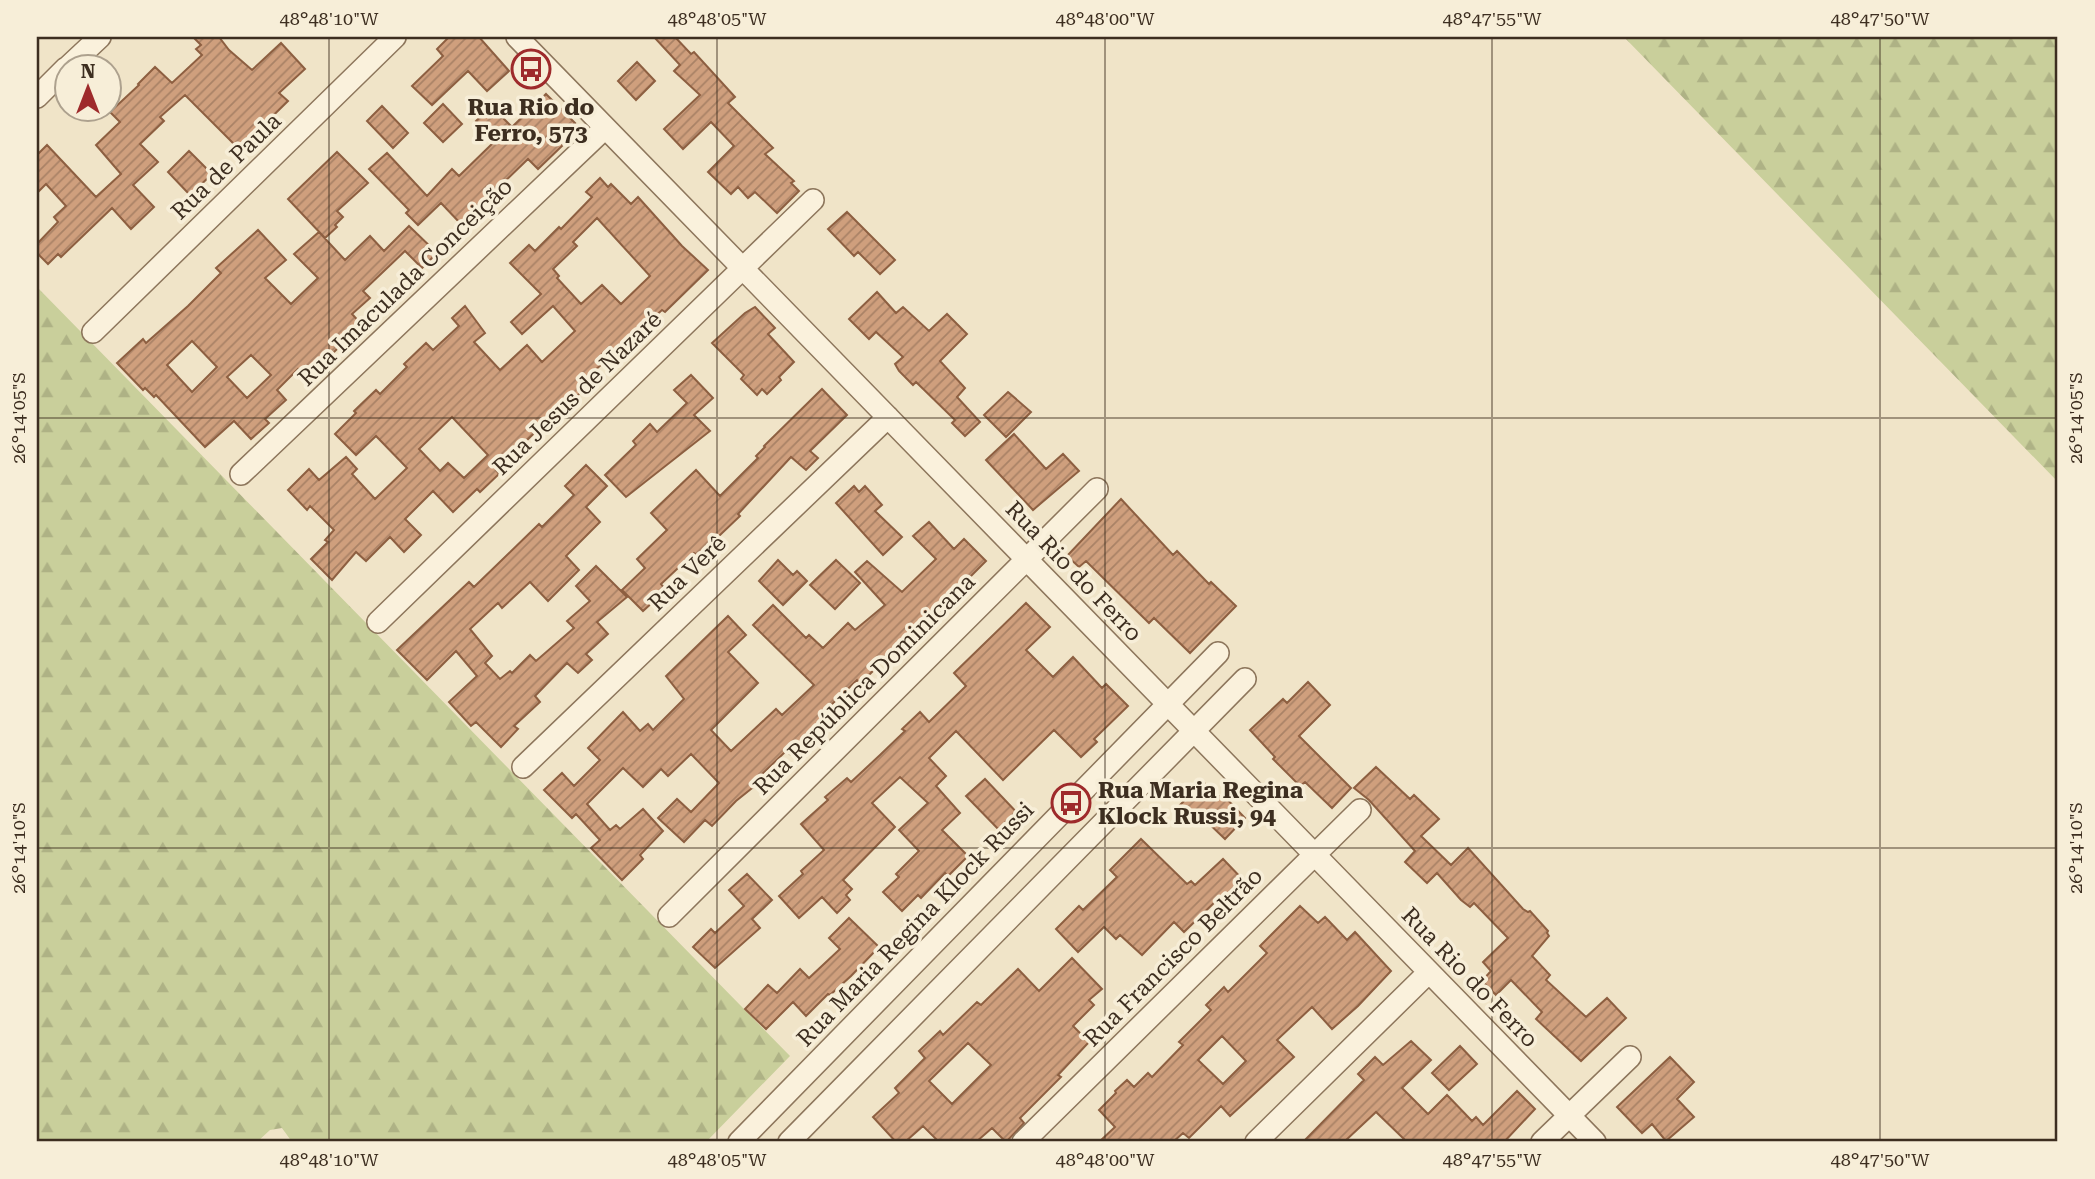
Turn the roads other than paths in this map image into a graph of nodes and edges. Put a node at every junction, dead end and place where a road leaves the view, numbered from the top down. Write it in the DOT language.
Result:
graph roads {
  1 [pos="100,37"];
  2 [pos="395,37"];
  3 [pos="517,37"];
  4 [pos="84,52"];
  5 [pos="52,82"];
  6 [pos="37,97"];
  7 [pos="606,128"];
  8 [pos="813,200"];
  9 [pos="743,268"];
  10 [pos="93,332"];
  11 [pos="888,417"];
  12 [pos="241,474"];
  13 [pos="1097,489"];
  14 [pos="1026,559"];
  15 [pos="378,622"];
  16 [pos="1218,653"];
  17 [pos="1245,679"];
  18 [pos="1167,704"];
  19 [pos="1193,730"];
  20 [pos="523,767"];
  21 [pos="1360,810"];
  22 [pos="1315,855"];
  23 [pos="668,916"];
  24 [pos="1429,972"];
  25 [pos="1630,1057"];
  26 [pos="1569,1116"];
  27 [pos="739,1142"];
  28 [pos="789,1142"];
  29 [pos="1023,1142"];
  30 [pos="1256,1142"];
  31 [pos="1542,1142"];
  32 [pos="1595,1142"];
  1 -- 4 [label="street"];
  2 -- 10 [label="street, Rua de Paula"];
  3 -- 7 [label="street, Rua Rio do Ferro"];
  5 -- 6 [label="street"];
  7 -- 9 [label="street, Rua Rio do Ferro"];
  7 -- 12 [label="street, Rua Imaculada Conceição"];
  8 -- 9 [label="street, Rua Jesus de Nazaré"];
  9 -- 11 [label="street, Rua Rio do Ferro"];
  9 -- 15 [label="street, Rua Jesus de Nazaré"];
  11 -- 14 [label="street, Rua Rio do Ferro"];
  11 -- 20 [label="street, Rua Verê"];
  13 -- 14 [label="street, Rua República Dominicana"];
  14 -- 18 [label="street, Rua Rio do Ferro"];
  14 -- 23 [label="street, Rua República Dominicana"];
  16 -- 18 [label="street, Rua Maria Regina Klock Russi"];
  17 -- 19 [label="street"];
  18 -- 19 [label="street, Rua Rio do Ferro"];
  18 -- 27 [label="street, Rua Maria Regina Klock Russi"];
  19 -- 22 [label="street, Rua Rio do Ferro"];
  19 -- 28 [label="street"];
  21 -- 22 [label="street, Rua Francisco Beltrão"];
  22 -- 24 [label="street, Rua Rio do Ferro"];
  22 -- 29 [label="street, Rua Francisco Beltrão"];
  24 -- 26 [label="street, Rua Rio do Ferro"];
  24 -- 30 [label="street"];
  25 -- 26 [label="street"];
  26 -- 31 [label="street"];
  26 -- 32 [label="street, Rua Rio do Ferro"];
}
